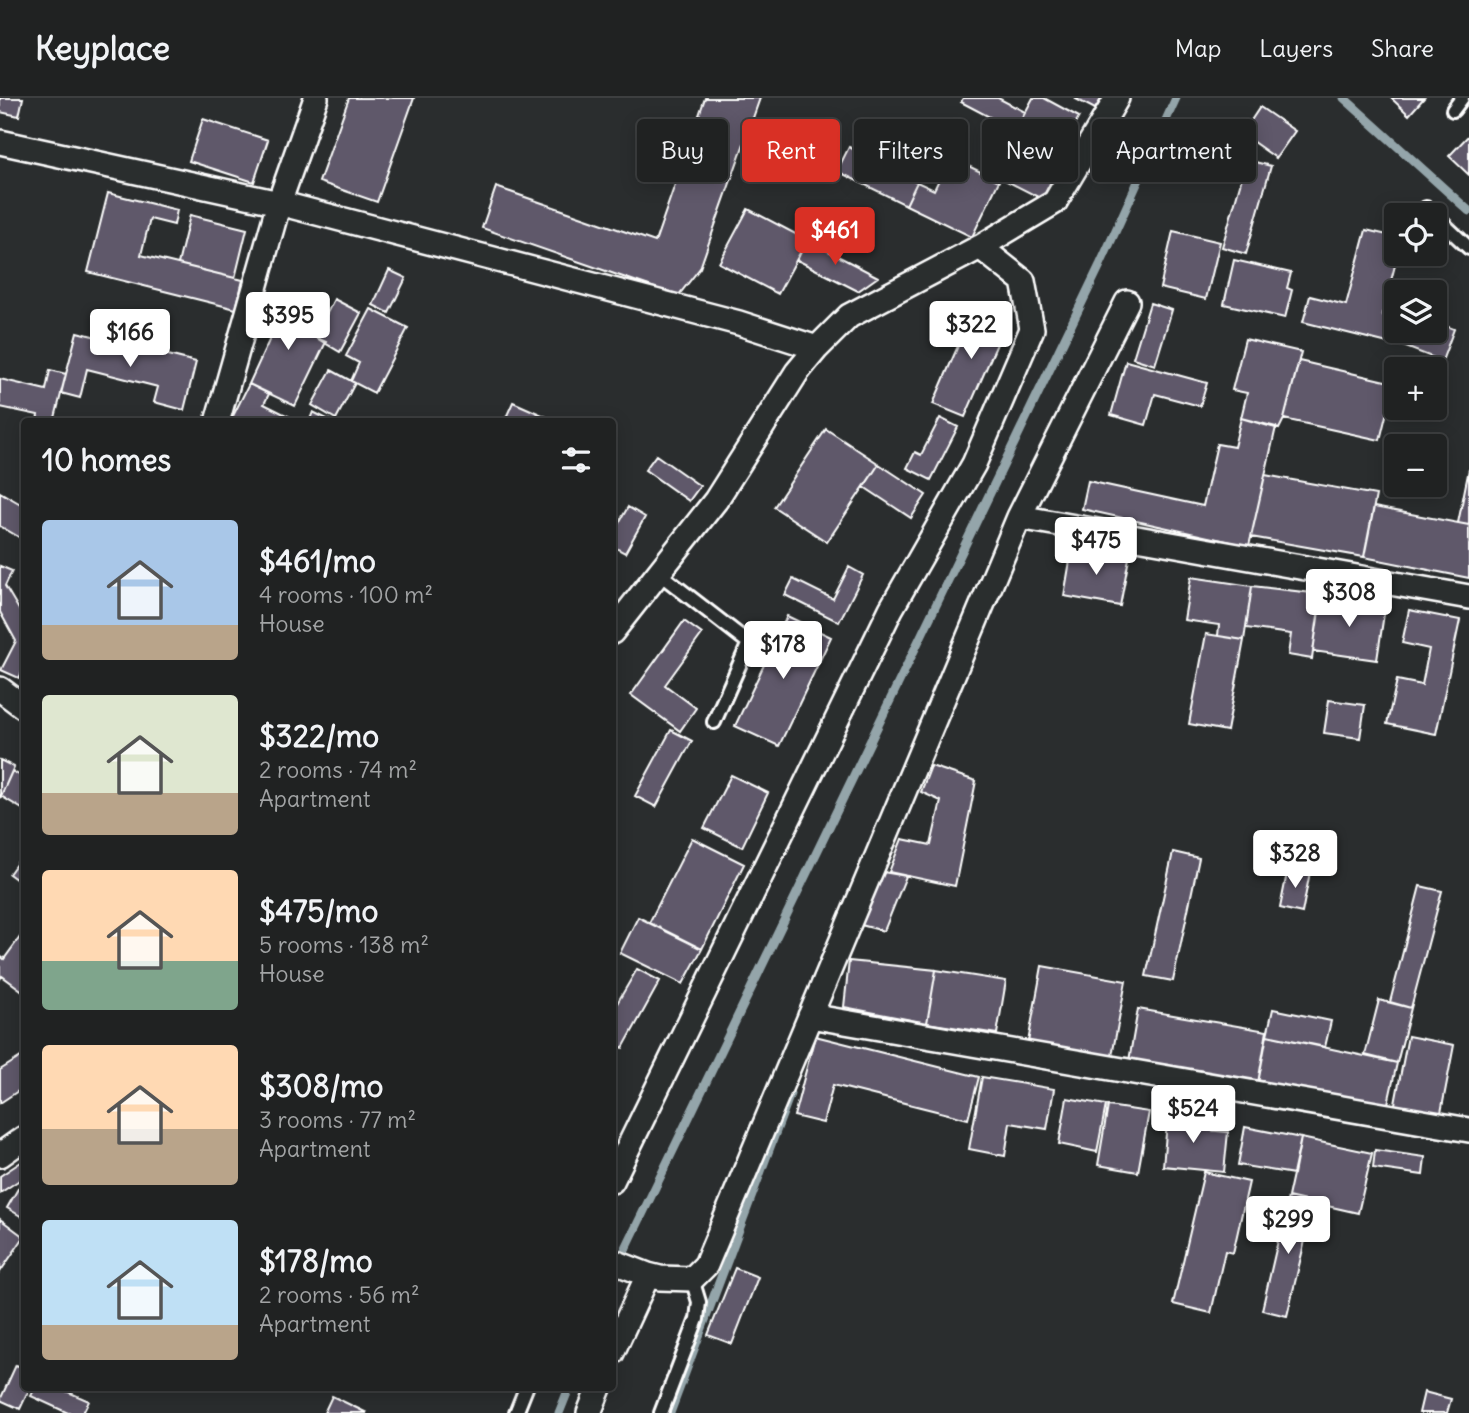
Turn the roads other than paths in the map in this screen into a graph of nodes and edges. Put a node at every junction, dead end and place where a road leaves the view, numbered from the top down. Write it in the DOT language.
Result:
graph roads {
  1 [pos="316,98"];
  2 [pos="1117,98"];
  3 [pos="1462,98"];
  4 [pos="1453,110"];
  5 [pos="0,142"];
  6 [pos="279,203"];
  7 [pos="1447,227"];
  8 [pos="980,247"];
  9 [pos="1469,248"];
  10 [pos="1127,302"];
  11 [pos="817,348"];
  12 [pos="218,418"];
  13 [pos="1019,517"];
  14 [pos="660,573"];
  15 [pos="1469,597"];
  16 [pos="616,627"];
  17 [pos="0,689"];
  18 [pos="21,705"];
  19 [pos="714,722"];
  20 [pos="810,1016"];
  21 [pos="1469,1130"];
  22 [pos="21,1140"];
  23 [pos="0,1155"];
  24 [pos="616,1173"];
  25 [pos="616,1263"];
  26 [pos="648,1275"];
  27 [pos="692,1279"];
  28 [pos="616,1344"];
  29 [pos="525,1391"];
  30 [pos="598,1391"];
  31 [pos="516,1413"];
  32 [pos="589,1413"];
  33 [pos="661,1413"];
  1 -- 6 [label="street"];
  2 -- 8 [label="street"];
  3 -- 4 [label="lane"];
  5 -- 6 [label="street"];
  6 -- 11 [label="street"];
  6 -- 12 [label="street"];
  7 -- 9 [label="lane"];
  8 -- 11 [label="street"];
  8 -- 24 [label="street"];
  10 -- 13 [label="street"];
  11 -- 14 [label="street"];
  13 -- 15 [label="street"];
  13 -- 20 [label="street"];
  14 -- 16 [label="street"];
  14 -- 19 [label="lane"];
  17 -- 18 [label="street"];
  20 -- 21 [label="street"];
  20 -- 27 [label="street"];
  22 -- 23 [label="street"];
  25 -- 26 [label="street"];
  26 -- 27 [label="street"];
  26 -- 28 [label="street"];
  27 -- 33 [label="lane"];
  29 -- 31 [label="lane"];
  30 -- 32 [label="street"];
}
